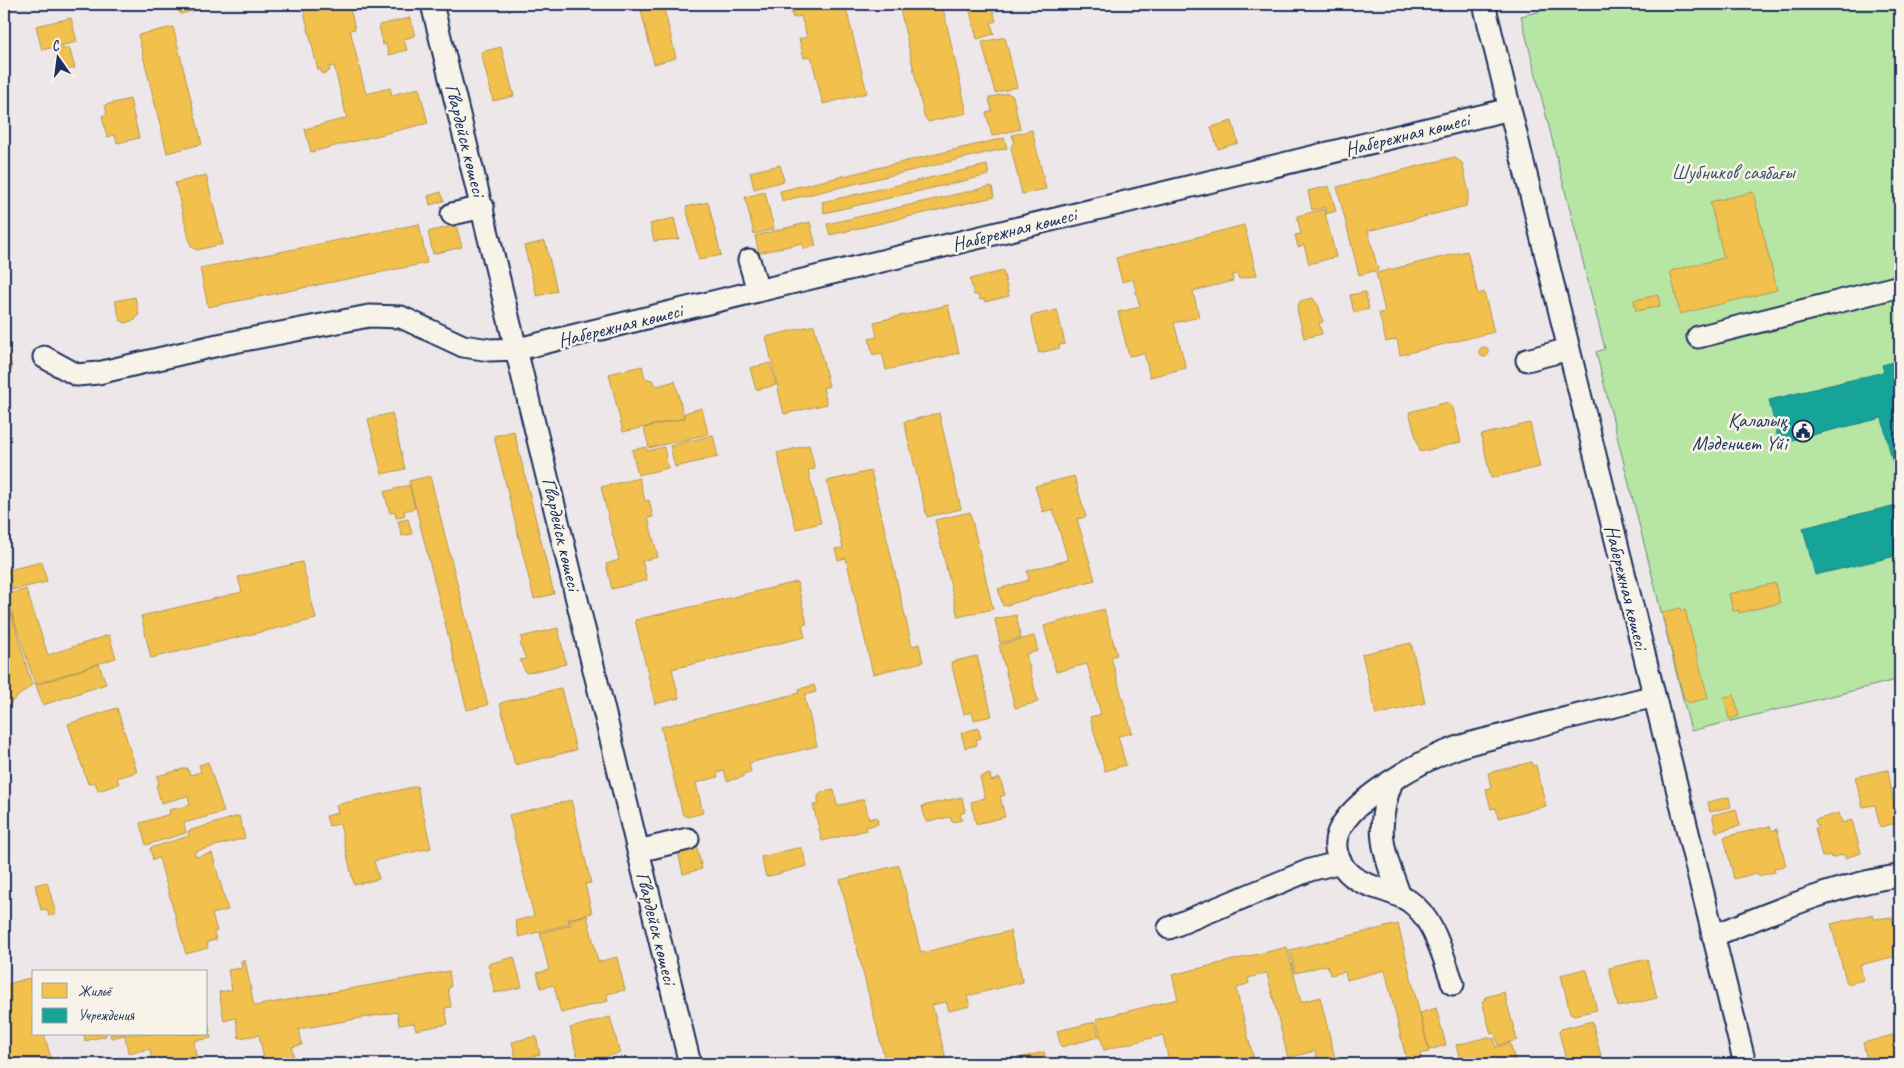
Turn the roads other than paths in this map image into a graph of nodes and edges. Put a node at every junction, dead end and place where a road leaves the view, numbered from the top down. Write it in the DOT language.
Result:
graph roads {
  1 [pos="432,4"];
  2 [pos="1484,4"];
  3 [pos="1510,109"];
  4 [pos="483,207"];
  5 [pos="452,214"];
  6 [pos="749,260"];
  7 [pos="1900,286"];
  8 [pos="758,291"];
  9 [pos="1698,337"];
  10 [pos="1569,349"];
  11 [pos="518,350"];
  12 [pos="44,357"];
  13 [pos="1527,360"];
  14 [pos="1654,696"];
  15 [pos="1392,781"];
  16 [pos="688,839"];
  17 [pos="638,851"];
  18 [pos="1341,862"];
  19 [pos="1900,876"];
  20 [pos="1400,896"];
  21 [pos="1169,928"];
  22 [pos="1713,936"];
  23 [pos="1453,984"];
  24 [pos="690,1064"];
  25 [pos="1745,1064"];
  1 -- 4 [label="street, Гвардейск көшесі"];
  2 -- 3 [label="street, Набережная көшесі"];
  3 -- 8 [label="street, Набережная көшесі"];
  3 -- 10 [label="street, Набережная көшесі"];
  4 -- 5 [label="street"];
  4 -- 11 [label="street, Гвардейск көшесі"];
  6 -- 8 [label="street"];
  7 -- 9 [label="street"];
  8 -- 11 [label="street, Набережная көшесі"];
  10 -- 13 [label="street"];
  10 -- 14 [label="street, Набережная көшесі"];
  11 -- 12 [label="street, Набережная көшесі"];
  11 -- 17 [label="street, Гвардейск көшесі"];
  14 -- 15 [label="street"];
  14 -- 22 [label="street, Набережная көшесі"];
  15 -- 18 [label="street"];
  15 -- 20 [label="street"];
  16 -- 17 [label="street"];
  17 -- 24 [label="street, Гвардейск көшесі"];
  18 -- 20 [label="street"];
  18 -- 21 [label="street"];
  19 -- 22 [label="street"];
  20 -- 23 [label="street"];
  22 -- 25 [label="street, Набережная көшесі"];
}
